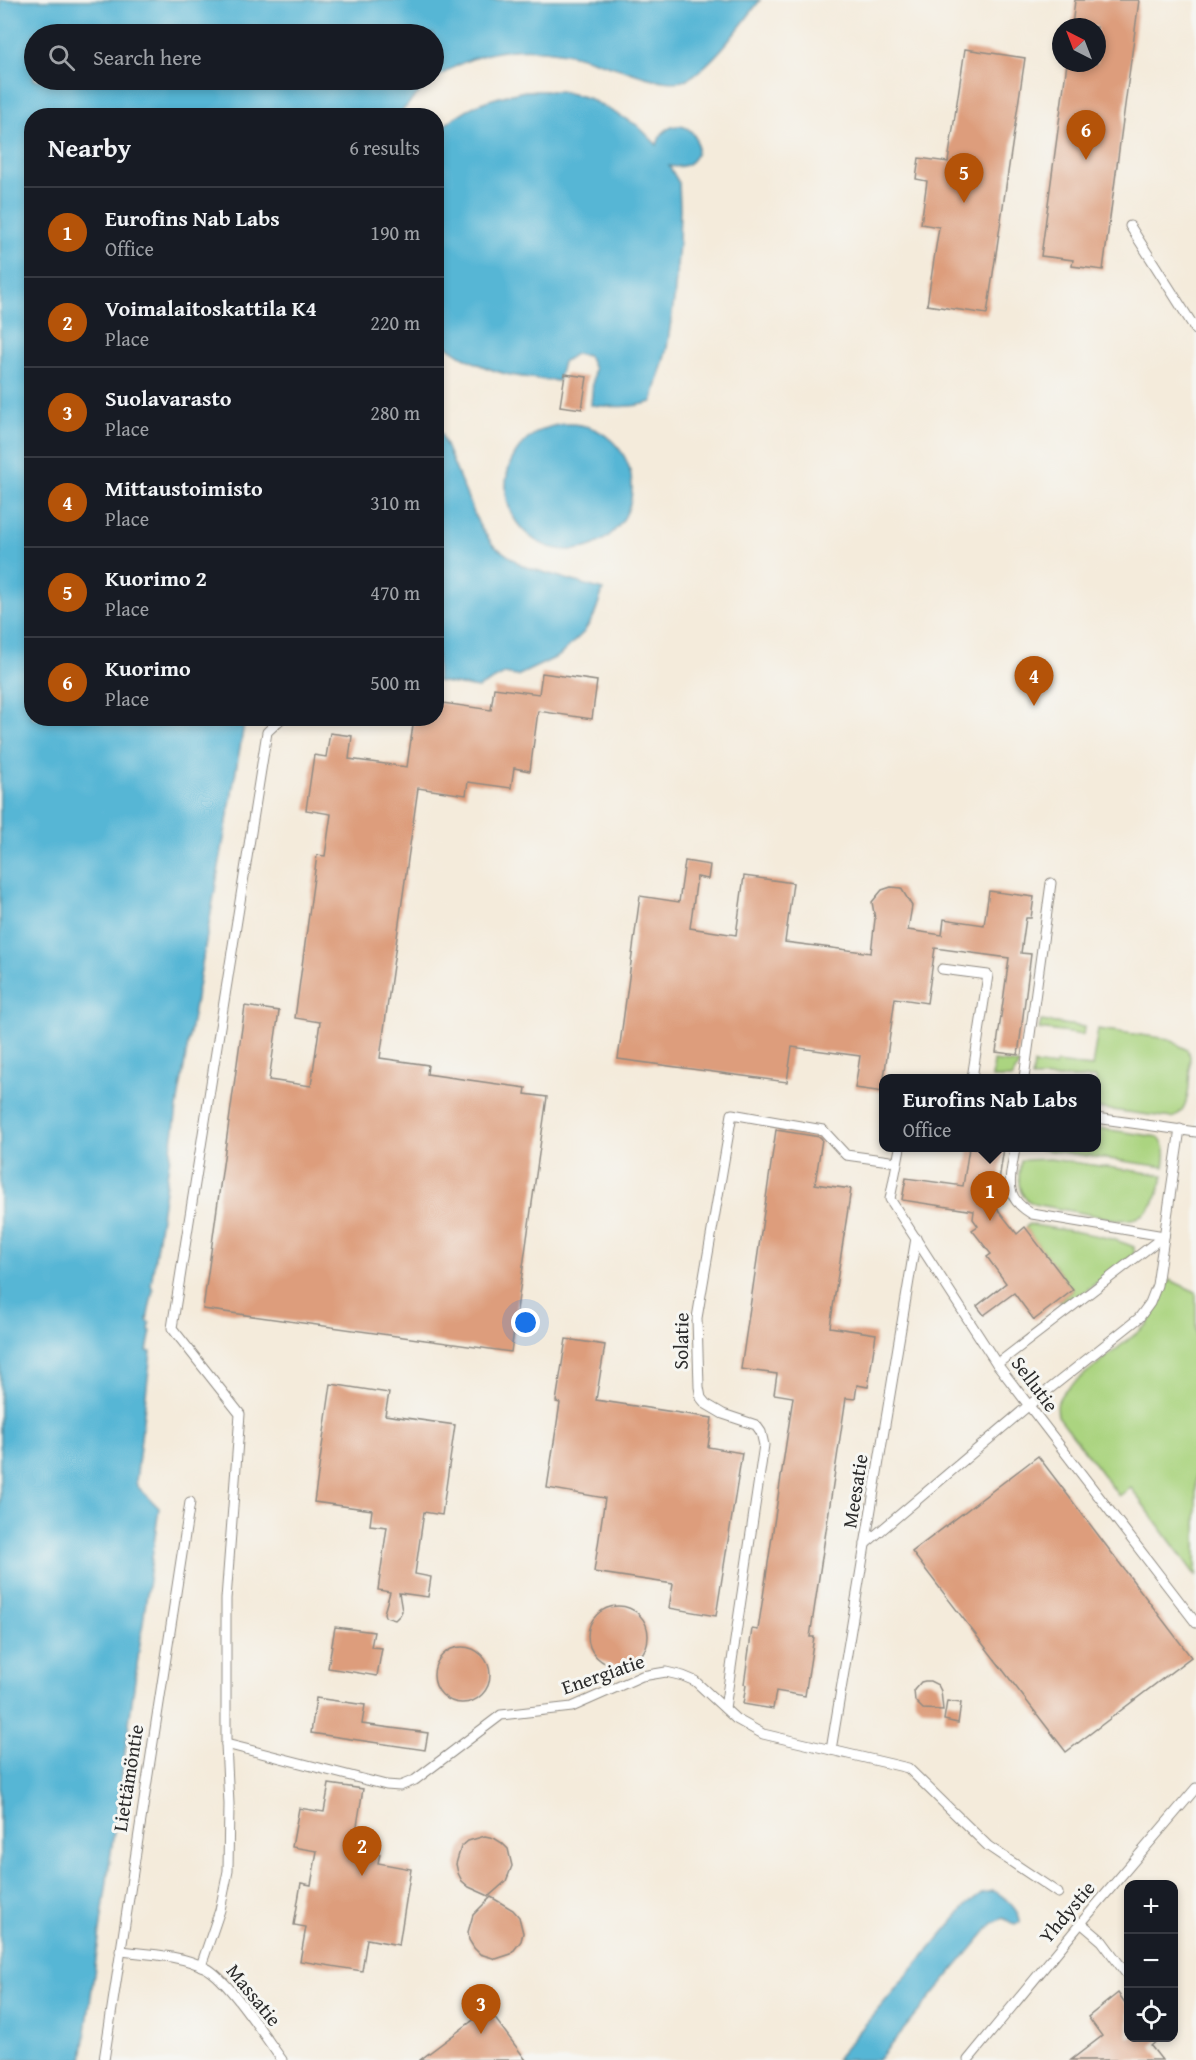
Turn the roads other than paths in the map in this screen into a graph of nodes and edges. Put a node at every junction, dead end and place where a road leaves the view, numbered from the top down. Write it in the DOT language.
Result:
graph roads {
  1 [pos="1130,226"];
  2 [pos="1196,330"];
  3 [pos="273,726"];
  4 [pos="1051,883"];
  5 [pos="942,969"];
  6 [pos="973,1074"];
  7 [pos="1025,1074"];
  8 [pos="1101,1119"];
  9 [pos="1180,1130"];
  10 [pos="1196,1132"];
  11 [pos="899,1152"];
  12 [pos="1014,1152"];
  13 [pos="897,1162"];
  14 [pos="1164,1236"];
  15 [pos="916,1238"];
  16 [pos="997,1364"];
  17 [pos="1028,1406"];
  18 [pos="190,1502"];
  19 [pos="865,1544"];
  20 [pos="1196,1623"];
  21 [pos="725,1708"];
  22 [pos="226,1744"];
  23 [pos="831,1750"];
  24 [pos="1196,1789"];
  25 [pos="1058,1893"];
  26 [pos="1081,1923"];
  27 [pos="120,1951"];
  28 [pos="201,1966"];
  29 [pos="1124,1971"];
  30 [pos="104,2060"];
  31 [pos="282,2060"];
  32 [pos="968,2060"];
  1 -- 2 [label="lane"];
  3 -- 22 [label="lane"];
  4 -- 7 [label="lane"];
  5 -- 6 [label="lane"];
  8 -- 9 [label="lane"];
  9 -- 10 [label="lane"];
  9 -- 14 [label="lane"];
  11 -- 13 [label="lane, Sellutie"];
  12 -- 14 [label="lane"];
  13 -- 15 [label="lane, Sellutie"];
  13 -- 21 [label="lane, Solatie"];
  14 -- 16 [label="lane"];
  14 -- 17 [label="lane"];
  15 -- 16 [label="lane, Sellutie"];
  15 -- 19 [label="lane, Meesatie"];
  16 -- 17 [label="lane, Sellutie"];
  17 -- 19 [label="lane"];
  17 -- 20 [label="lane, Sellutie"];
  18 -- 27 [label="lane, Liettämöntie"];
  19 -- 23 [label="lane, Meesatie"];
  21 -- 22 [label="lane, Energiatie"];
  21 -- 23 [label="lane, Energiatie"];
  22 -- 28 [label="lane"];
  23 -- 25 [label="lane, Energiatie"];
  24 -- 26 [label="lane, Yhdystie"];
  26 -- 29 [label="lane"];
  26 -- 32 [label="lane, Yhdystie"];
  27 -- 28 [label="lane, Massatie"];
  27 -- 30 [label="lane, Liettämöntie"];
  28 -- 31 [label="lane, Massatie"];
}
